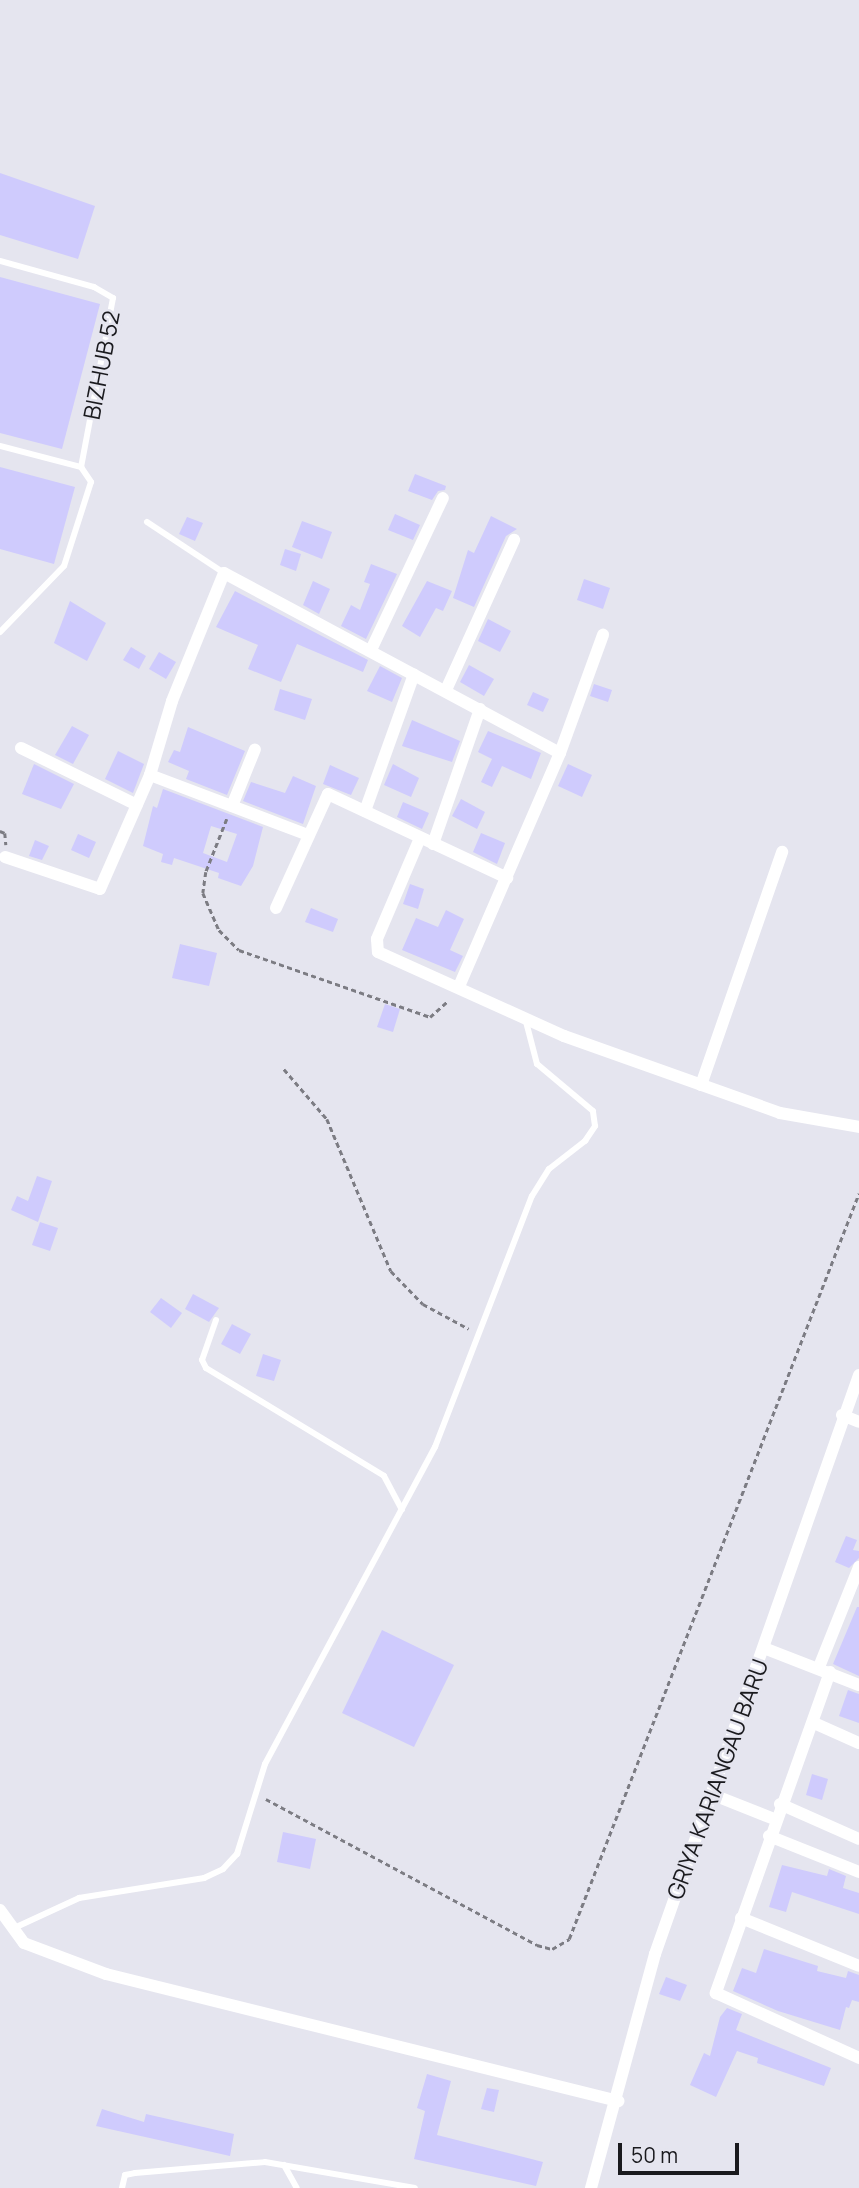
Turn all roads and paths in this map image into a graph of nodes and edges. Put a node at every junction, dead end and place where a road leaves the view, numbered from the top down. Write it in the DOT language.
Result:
graph roads {
  1 [pos="0,261"];
  2 [pos="0,446"];
  3 [pos="81,467"];
  4 [pos="443,498"];
  5 [pos="147,522"];
  6 [pos="514,540"];
  7 [pos="225,573"];
  8 [pos="0,632"];
  9 [pos="603,635"];
  10 [pos="371,650"];
  11 [pos="414,674"];
  12 [pos="446,691"];
  13 [pos="480,709"];
  14 [pos="20,748"];
  15 [pos="255,748"];
  16 [pos="560,752"];
  17 [pos="150,775"];
  18 [pos="137,806"];
  19 [pos="232,806"];
  20 [pos="365,811"];
  21 [pos="308,835"];
  22 [pos="420,838"];
  23 [pos="433,844"];
  24 [pos="782,852"];
  25 [pos="5,857"];
  26 [pos="507,878"];
  27 [pos="276,908"];
  28 [pos="459,986"];
  29 [pos="525,1017"];
  30 [pos="284,1069"];
  31 [pos="701,1085"];
  32 [pos="859,1127"];
  33 [pos="859,1193"];
  34 [pos="216,1320"];
  35 [pos="478,1334"];
  36 [pos="859,1375"];
  37 [pos="842,1415"];
  38 [pos="859,1422"];
  39 [pos="402,1510"];
  40 [pos="859,1567"];
  41 [pos="764,1648"];
  42 [pos="824,1670"];
  43 [pos="859,1685"];
  44 [pos="814,1723"];
  45 [pos="859,1743"];
  46 [pos="253,1793"];
  47 [pos="711,1794"];
  48 [pos="780,1804"];
  49 [pos="774,1818"];
  50 [pos="769,1836"];
  51 [pos="859,1839"];
  52 [pos="859,1872"];
  53 [pos="0,1910"];
  54 [pos="741,1918"];
  55 [pos="10,1930"];
  56 [pos="859,1966"];
  57 [pos="859,2058"];
  58 [pos="618,2101"];
  59 [pos="284,2165"];
  60 [pos="121,2188"];
  61 [pos="297,2188"];
  62 [pos="415,2188"];
  63 [pos="590,2188"];
  1 -- 3 [label="lane, BIZHUB 52"];
  2 -- 3 [label="lane"];
  3 -- 8 [label="lane"];
  4 -- 10 [label="street"];
  5 -- 7 [label="lane"];
  6 -- 12 [label="street"];
  7 -- 10 [label="street"];
  7 -- 17 [label="street"];
  9 -- 16 [label="street"];
  10 -- 11 [label="street"];
  11 -- 12 [label="street"];
  11 -- 20 [label="street"];
  12 -- 13 [label="street"];
  13 -- 16 [label="street"];
  13 -- 23 [label="street"];
  14 -- 18 [label="street"];
  15 -- 19 [label="street"];
  16 -- 26 [label="street"];
  17 -- 18 [label="street"];
  17 -- 19 [label="street"];
  18 -- 25 [label="street"];
  19 -- 21 [label="street"];
  19 -- 28 [label="path"];
  20 -- 21 [label="street"];
  20 -- 22 [label="street"];
  21 -- 27 [label="street"];
  22 -- 23 [label="street"];
  22 -- 28 [label="street"];
  23 -- 26 [label="street"];
  24 -- 31 [label="street"];
  26 -- 28 [label="street"];
  28 -- 29 [label="street"];
  29 -- 31 [label="street"];
  29 -- 35 [label="lane"];
  30 -- 35 [label="path"];
  31 -- 32 [label="street"];
  33 -- 46 [label="path"];
  34 -- 39 [label="lane"];
  35 -- 39 [label="lane"];
  36 -- 37 [label="street, GRIYA KARIANGAU BARU"];
  37 -- 38 [label="street"];
  37 -- 41 [label="street, GRIYA KARIANGAU BARU"];
  39 -- 46 [label="lane"];
  40 -- 42 [label="street"];
  41 -- 42 [label="street"];
  41 -- 47 [label="street, GRIYA KARIANGAU BARU"];
  42 -- 43 [label="street"];
  42 -- 44 [label="street"];
  44 -- 45 [label="street"];
  44 -- 48 [label="street"];
  46 -- 55 [label="lane"];
  47 -- 49 [label="street"];
  47 -- 58 [label="street, GRIYA KARIANGAU BARU"];
  48 -- 49 [label="street"];
  48 -- 51 [label="street"];
  49 -- 50 [label="street"];
  50 -- 52 [label="street"];
  50 -- 54 [label="street"];
  53 -- 55 [label="street"];
  54 -- 56 [label="street"];
  54 -- 57 [label="street"];
  55 -- 58 [label="street"];
  58 -- 63 [label="street, GRIYA KARIANGAU BARU"];
  59 -- 60 [label="lane"];
  59 -- 61 [label="lane"];
  59 -- 62 [label="lane"];
}
